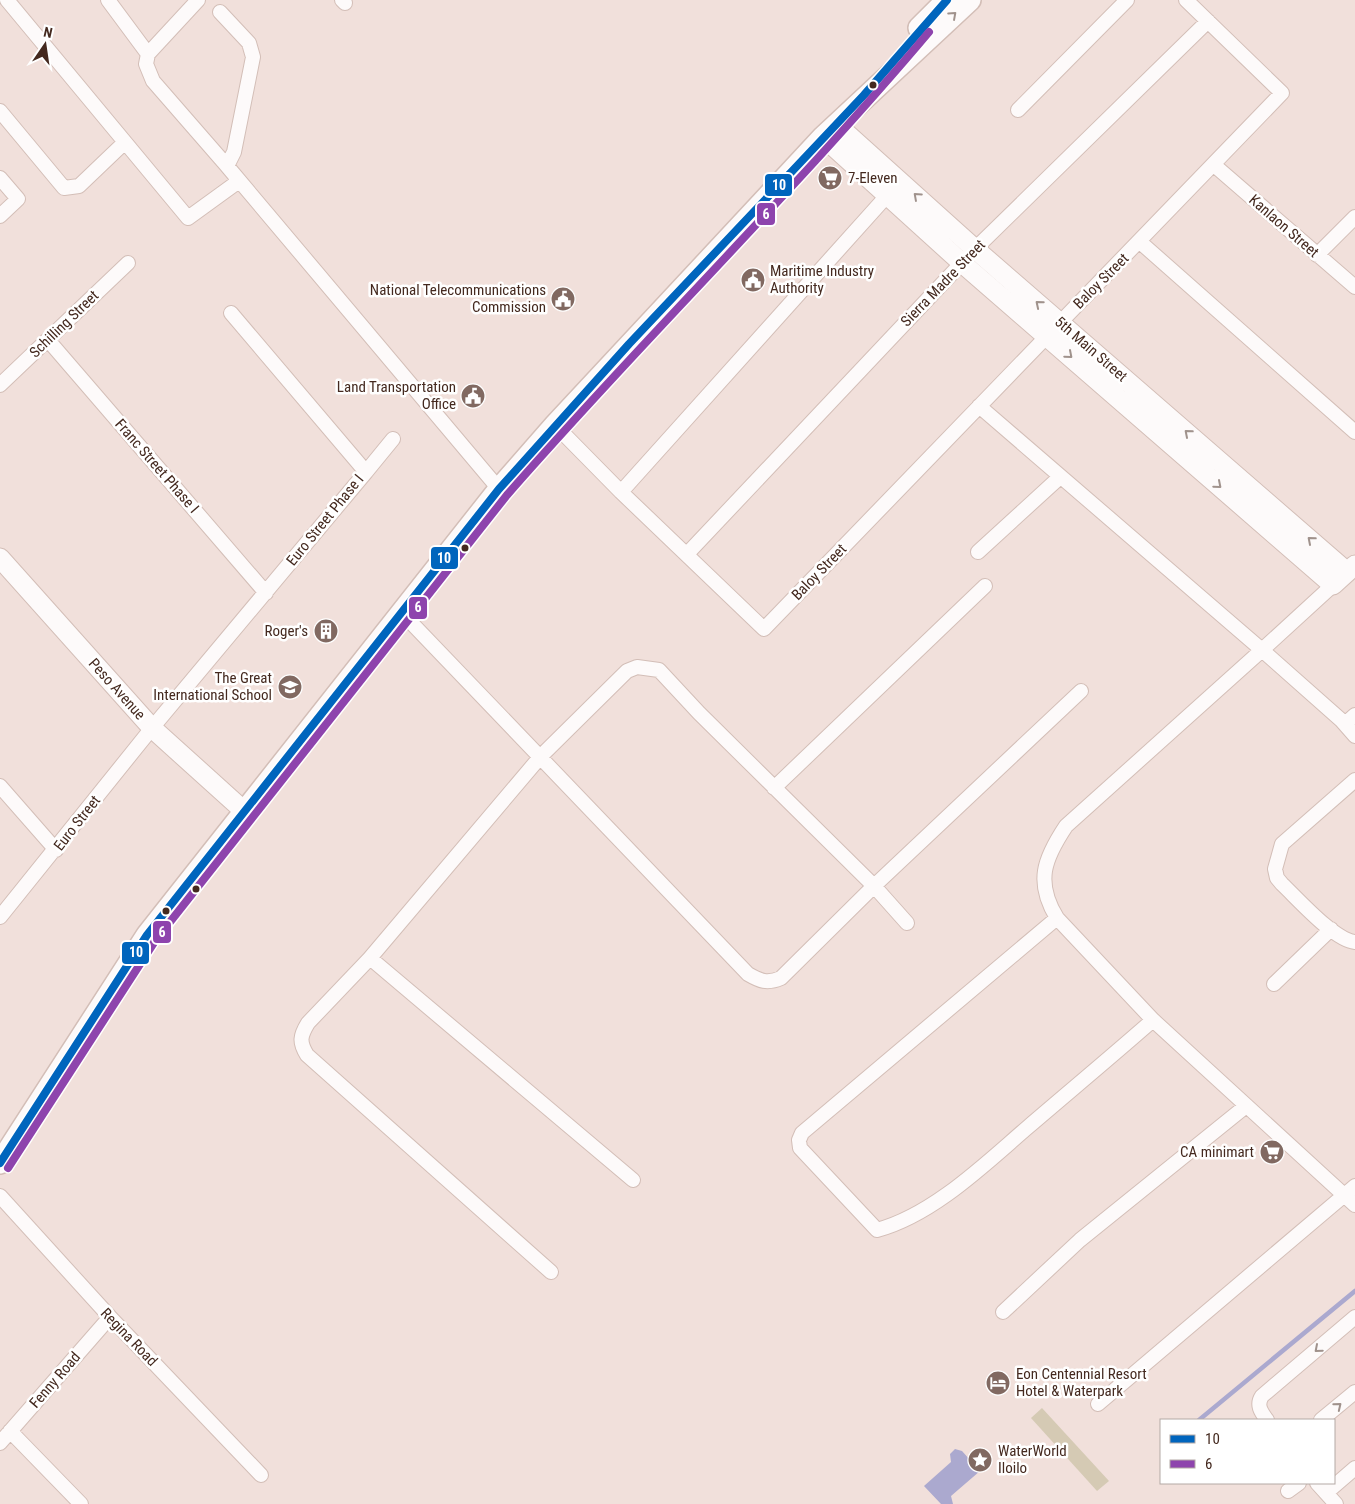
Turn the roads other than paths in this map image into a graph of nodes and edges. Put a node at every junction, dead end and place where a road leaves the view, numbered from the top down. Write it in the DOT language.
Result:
graph roads {
  1 [pos="7,0"];
  2 [pos="108,0"];
  3 [pos="198,0"];
  4 [pos="947,0"];
  5 [pos="970,0"];
  6 [pos="1127,0"];
  7 [pos="1186,0"];
  8 [pos="220,12"];
  9 [pos="1208,21"];
  10 [pos="148,54"];
  11 [pos="853,107"];
  12 [pos="1018,110"];
  13 [pos="0,111"];
  14 [pos="830,130"];
  15 [pos="124,143"];
  16 [pos="1214,165"];
  17 [pos="228,166"];
  18 [pos="0,178"];
  19 [pos="239,181"];
  20 [pos="900,181"];
  21 [pos="888,195"];
  22 [pos="0,216"];
  23 [pos="1355,217"];
  24 [pos="1140,242"];
  25 [pos="975,249"];
  26 [pos="1317,255"];
  27 [pos="128,263"];
  28 [pos="962,263"];
  29 [pos="1355,287"];
  30 [pos="231,313"];
  31 [pos="1060,321"];
  32 [pos="1047,335"];
  33 [pos="48,340"];
  34 [pos="0,386"];
  35 [pos="979,406"];
  36 [pos="555,425"];
  37 [pos="1355,432"];
  38 [pos="394,439"];
  39 [pos="366,472"];
  40 [pos="1060,477"];
  41 [pos="499,489"];
  42 [pos="621,492"];
  43 [pos="978,552"];
  44 [pos="687,554"];
  45 [pos="0,558"];
  46 [pos="1351,569"];
  47 [pos="1333,585"];
  48 [pos="985,586"];
  49 [pos="266,593"];
  50 [pos="401,612"];
  51 [pos="1262,650"];
  52 [pos="1081,691"];
  53 [pos="1350,719"];
  54 [pos="152,728"];
  55 [pos="1355,736"];
  56 [pos="541,756"];
  57 [pos="1355,780"];
  58 [pos="0,786"];
  59 [pos="774,788"];
  60 [pos="244,811"];
  61 [pos="56,850"];
  62 [pos="874,886"];
  63 [pos="0,918"];
  64 [pos="1056,918"];
  65 [pos="908,923"];
  66 [pos="1331,929"];
  67 [pos="1355,942"];
  68 [pos="370,958"];
  69 [pos="1274,984"];
  70 [pos="1153,1020"];
  71 [pos="1246,1106"];
  72 [pos="0,1163"];
  73 [pos="633,1180"];
  74 [pos="1350,1191"];
  75 [pos="0,1196"];
  76 [pos="1355,1205"];
  77 [pos="551,1272"];
  78 [pos="1003,1312"];
  79 [pos="110,1318"];
  80 [pos="1355,1318"];
  81 [pos="1355,1392"];
  82 [pos="1098,1404"];
  83 [pos="1266,1419"];
  84 [pos="1321,1419"];
  85 [pos="10,1431"];
  86 [pos="0,1443"];
  87 [pos="1355,1468"];
  88 [pos="261,1475"];
  89 [pos="1335,1480"];
  90 [pos="1321,1488"];
  91 [pos="81,1504"];
  92 [pos="1336,1504"];
  1 -- 15 [label="street"];
  2 -- 10 [label="street"];
  3 -- 10 [label="street"];
  4 -- 11 [label="main road"];
  11 -- 5 [label="main road, one-way"];
  6 -- 12 [label="street"];
  7 -- 9 [label="street, Baloy Street"];
  8 -- 17 [label="street"];
  9 -- 16 [label="street, Baloy Street"];
  9 -- 25 [label="street, Sierra Madre Street"];
  10 -- 17 [label="street"];
  11 -- 14 [label="main road"];
  13 -- 15 [label="street"];
  14 -- 20 [label="street, 5th Main Street"];
  14 -- 21 [label="street, 5th Main Street"];
  14 -- 36 [label="main road"];
  15 -- 19 [label="street"];
  16 -- 24 [label="street, Baloy Street"];
  16 -- 26 [label="street, Kanlaon Street"];
  17 -- 19 [label="street"];
  18 -- 22 [label="street"];
  19 -- 41 [label="street"];
  20 -- 21 [label="street"];
  25 -- 20 [label="street, 5th Main Street, one-way"];
  21 -- 28 [label="street, 5th Main Street"];
  21 -- 42 [label="street"];
  23 -- 26 [label="street"];
  24 -- 31 [label="street, Baloy Street"];
  24 -- 37 [label="street"];
  25 -- 28 [label="street, Sierra Madre Street"];
  31 -- 25 [label="street, 5th Main Street, one-way"];
  26 -- 29 [label="street, Kanlaon Street"];
  27 -- 33 [label="street, Schilling Street"];
  28 -- 32 [label="street, 5th Main Street"];
  28 -- 44 [label="street, Sierra Madre Street"];
  30 -- 39 [label="street, Euro Street Phase I"];
  31 -- 32 [label="street, Baloy Street"];
  46 -- 31 [label="street, 5th Main Street, one-way"];
  32 -- 35 [label="street, Baloy Street"];
  32 -- 47 [label="street, 5th Main Street, one-way"];
  33 -- 34 [label="street, Schilling Street"];
  33 -- 49 [label="street, Franc Street Phase I"];
  35 -- 40 [label="street"];
  35 -- 44 [label="street, Baloy Street"];
  36 -- 41 [label="main road"];
  36 -- 42 [label="street"];
  38 -- 39 [label="street"];
  39 -- 49 [label="street, Euro Street Phase I"];
  40 -- 43 [label="street"];
  40 -- 51 [label="street"];
  41 -- 50 [label="main road"];
  42 -- 44 [label="street"];
  45 -- 54 [label="street, Peso Avenue"];
  46 -- 47 [label="street"];
  47 -- 51 [label="street"];
  48 -- 59 [label="street"];
  49 -- 54 [label="street, Euro Street Phase I"];
  50 -- 56 [label="street"];
  50 -- 60 [label="main road"];
  51 -- 53 [label="street"];
  51 -- 64 [label="street"];
  52 -- 62 [label="street"];
  53 -- 55 [label="street"];
  54 -- 60 [label="street, Peso Avenue"];
  54 -- 61 [label="street, Euro Street"];
  56 -- 59 [label="street"];
  56 -- 62 [label="street"];
  56 -- 68 [label="street"];
  57 -- 66 [label="street"];
  58 -- 61 [label="street"];
  59 -- 62 [label="street"];
  60 -- 72 [label="main road"];
  61 -- 63 [label="street, Euro Street"];
  62 -- 65 [label="street"];
  64 -- 70 [label="street"];
  64 -- 70 [label="street"];
  66 -- 67 [label="street"];
  66 -- 69 [label="street"];
  68 -- 73 [label="street"];
  68 -- 77 [label="street"];
  70 -- 71 [label="street"];
  71 -- 74 [label="street"];
  71 -- 78 [label="street"];
  74 -- 76 [label="street"];
  74 -- 82 [label="street"];
  75 -- 79 [label="street, Regina Road"];
  79 -- 85 [label="street, Fenny Road"];
  79 -- 88 [label="street, Regina Road"];
  80 -- 83 [label="street, one-way"];
  84 -- 81 [label="street, one-way"];
  85 -- 86 [label="street, Fenny Road"];
  85 -- 91 [label="street"];
  87 -- 89 [label="street"];
  90 -- 92 [label="street"];
}
